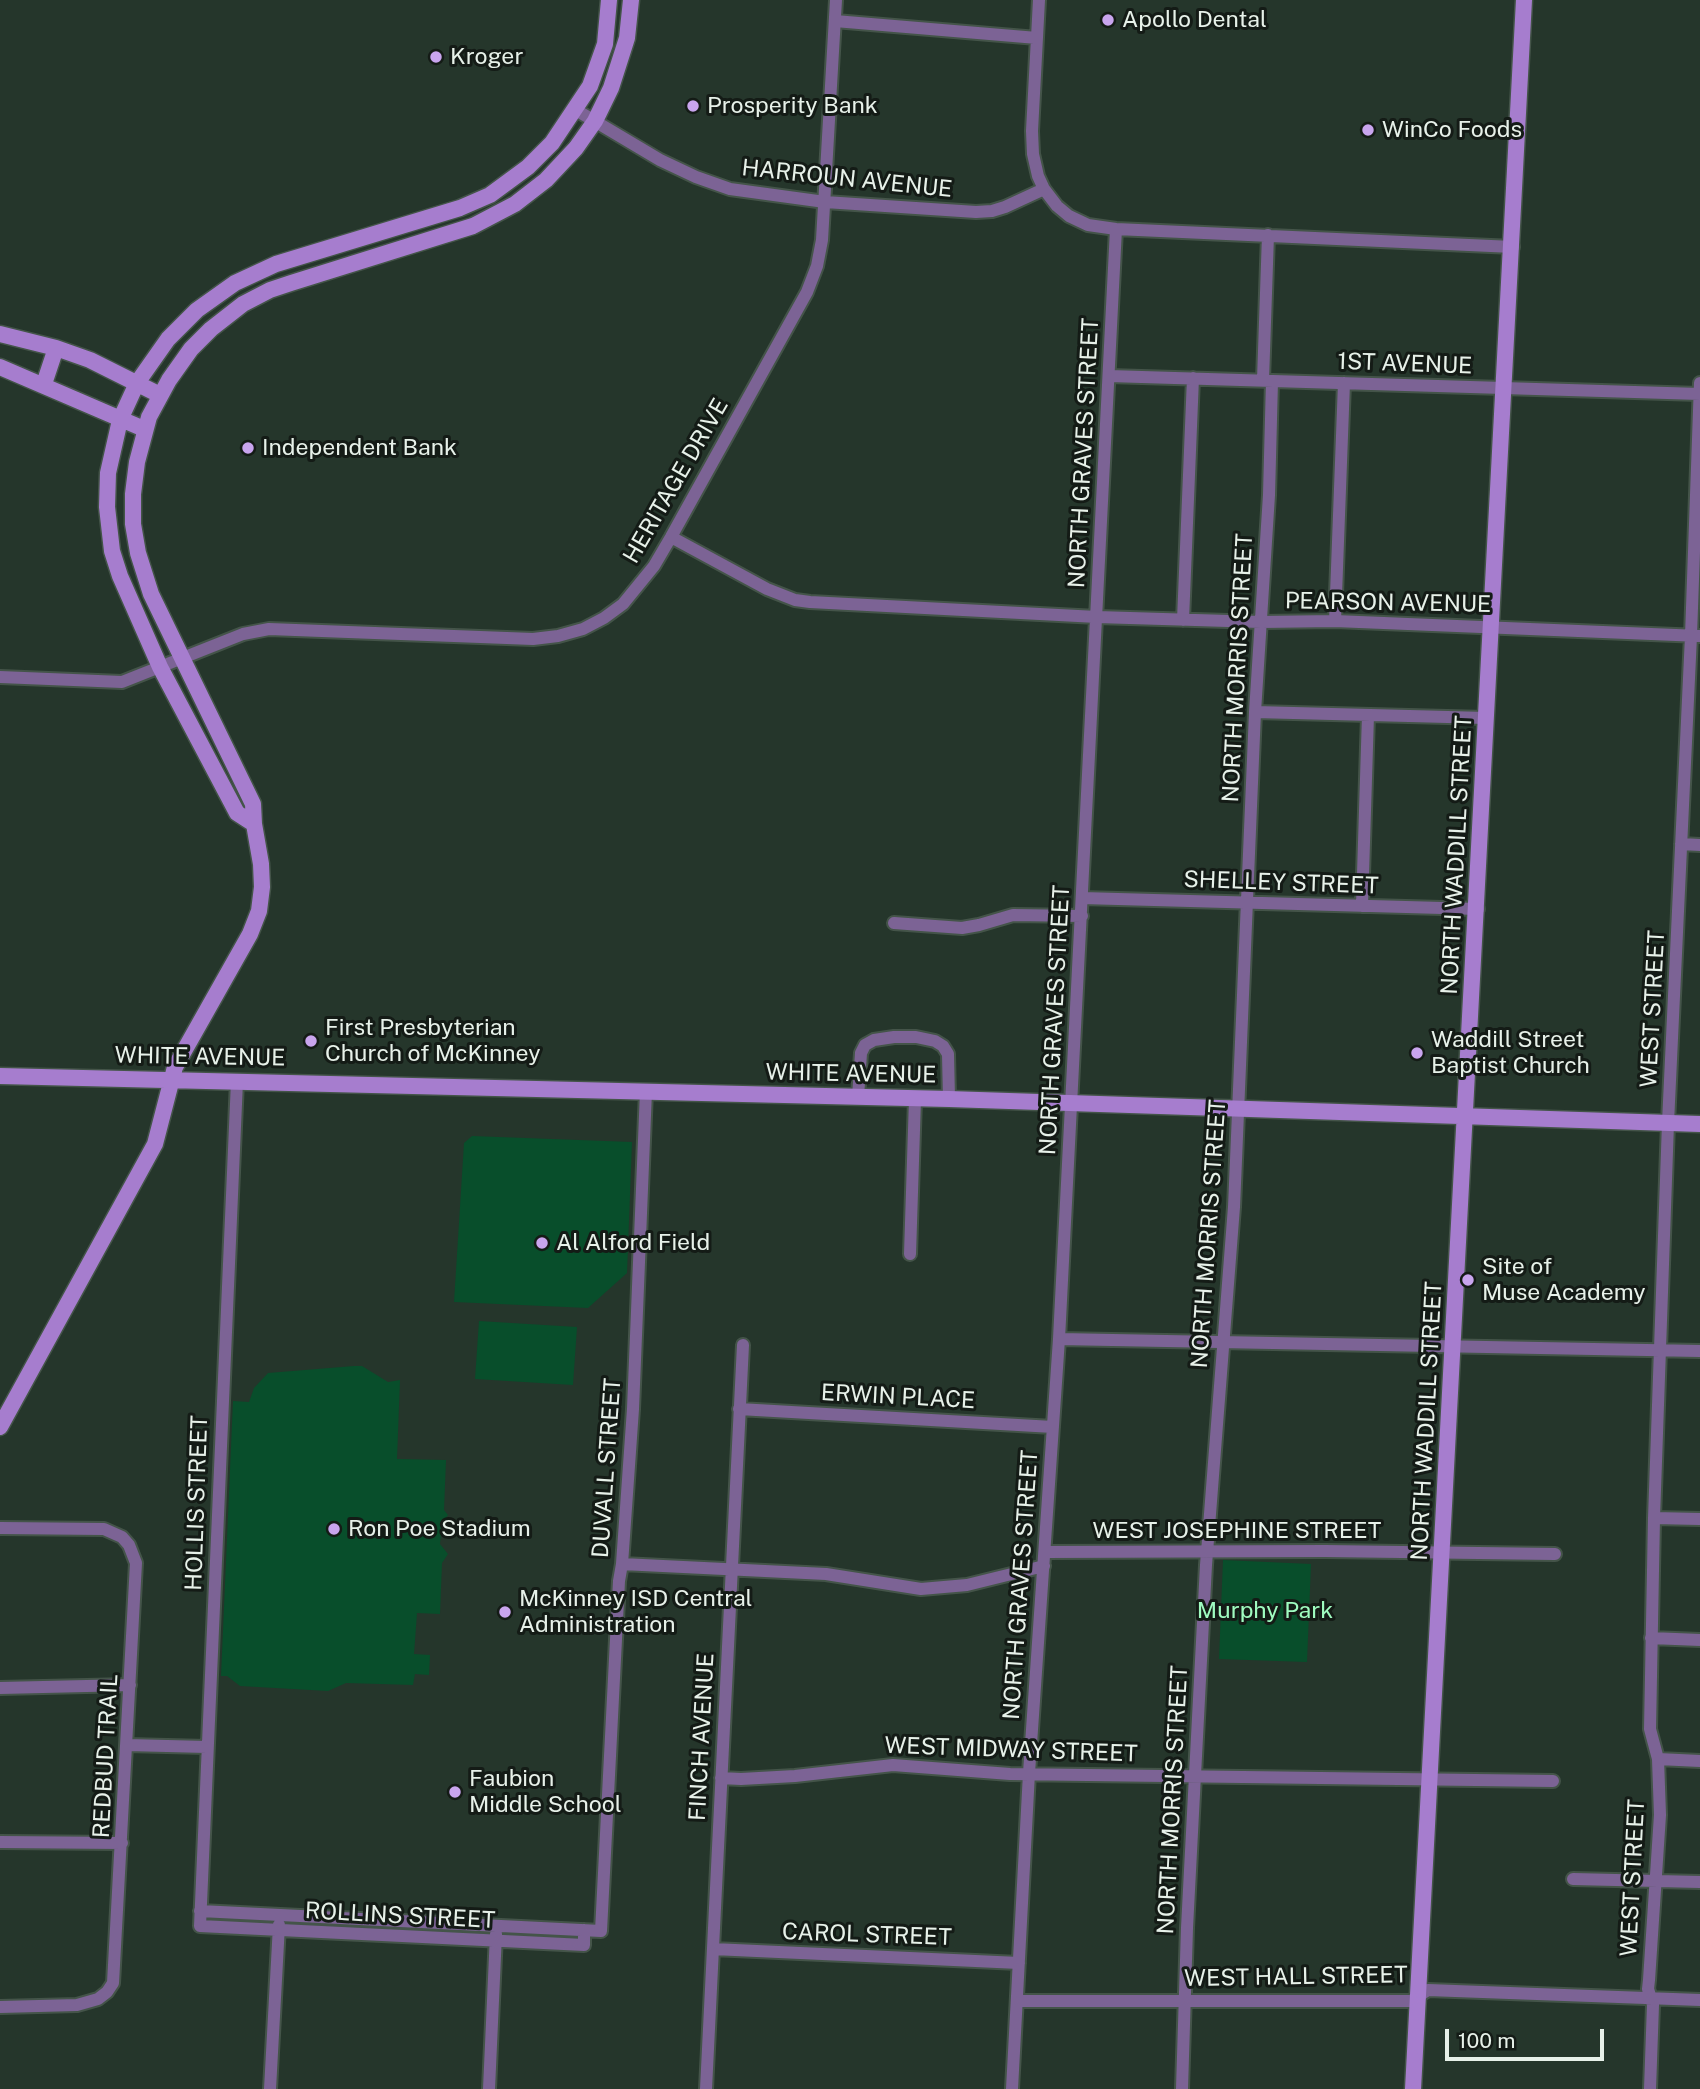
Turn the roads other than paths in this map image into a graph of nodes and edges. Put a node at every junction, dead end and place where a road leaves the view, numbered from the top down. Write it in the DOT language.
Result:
graph roads {
  1 [pos="608,0"];
  2 [pos="631,0"];
  3 [pos="836,0"];
  4 [pos="1039,0"];
  5 [pos="1524,0"];
  6 [pos="835,21"];
  7 [pos="1037,38"];
  8 [pos="576,110"];
  9 [pos="595,121"];
  10 [pos="1044,189"];
  11 [pos="825,202"];
  12 [pos="1116,229"];
  13 [pos="1268,235"];
  14 [pos="1513,247"];
  15 [pos="0,334"];
  16 [pos="56,348"];
  17 [pos="0,367"];
  18 [pos="1109,376"];
  19 [pos="1193,378"];
  20 [pos="1267,380"];
  21 [pos="137,383"];
  22 [pos="1344,383"];
  23 [pos="1700,383"];
  24 [pos="44,384"];
  25 [pos="1504,387"];
  26 [pos="1700,394"];
  27 [pos="160,395"];
  28 [pos="120,420"];
  29 [pos="144,429"];
  30 [pos="671,537"];
  31 [pos="1097,617"];
  32 [pos="1183,620"];
  33 [pos="1335,621"];
  34 [pos="1261,622"];
  35 [pos="1492,626"];
  36 [pos="1696,636"];
  37 [pos="181,657"];
  38 [pos="160,667"];
  39 [pos="0,677"];
  40 [pos="1255,712"];
  41 [pos="1368,715"];
  42 [pos="1486,718"];
  43 [pos="254,824"];
  44 [pos="1681,844"];
  45 [pos="1700,845"];
  46 [pos="1082,898"];
  47 [pos="1247,903"];
  48 [pos="1362,906"];
  49 [pos="1478,909"];
  50 [pos="1082,916"];
  51 [pos="894,923"];
  52 [pos="0,1076"];
  53 [pos="170,1079"];
  54 [pos="237,1081"];
  55 [pos="646,1091"];
  56 [pos="858,1097"];
  57 [pos="915,1099"];
  58 [pos="948,1099"];
  59 [pos="1072,1104"];
  60 [pos="1238,1108"];
  61 [pos="1465,1116"];
  62 [pos="1668,1123"];
  63 [pos="1700,1124"];
  64 [pos="911,1254"];
  65 [pos="1059,1339"];
  66 [pos="1223,1342"];
  67 [pos="743,1345"];
  68 [pos="1453,1346"];
  69 [pos="1659,1350"];
  70 [pos="1700,1351"];
  71 [pos="739,1409"];
  72 [pos="0,1427"];
  73 [pos="1053,1427"];
  74 [pos="1654,1518"];
  75 [pos="1700,1520"];
  76 [pos="0,1528"];
  77 [pos="1208,1551"];
  78 [pos="1045,1552"];
  79 [pos="1443,1552"];
  80 [pos="1555,1554"];
  81 [pos="622,1564"];
  82 [pos="1044,1566"];
  83 [pos="731,1568"];
  84 [pos="1651,1638"];
  85 [pos="1700,1640"];
  86 [pos="131,1685"];
  87 [pos="0,1688"];
  88 [pos="127,1745"];
  89 [pos="208,1747"];
  90 [pos="1658,1759"];
  91 [pos="1700,1761"];
  92 [pos="1029,1773"];
  93 [pos="1196,1776"];
  94 [pos="721,1778"];
  95 [pos="1430,1779"];
  96 [pos="1553,1782"];
  97 [pos="0,1842"];
  98 [pos="122,1843"];
  99 [pos="1573,1879"];
  100 [pos="1657,1881"];
  101 [pos="1700,1882"];
  102 [pos="200,1911"];
  103 [pos="279,1916"];
  104 [pos="200,1926"];
  105 [pos="497,1926"];
  106 [pos="584,1930"];
  107 [pos="278,1931"];
  108 [pos="601,1931"];
  109 [pos="496,1942"];
  110 [pos="713,1949"];
  111 [pos="1019,1963"];
  112 [pos="1419,1995"];
  113 [pos="1651,1998"];
  114 [pos="1186,2000"];
  115 [pos="1700,2000"];
  116 [pos="1017,2001"];
  117 [pos="0,2007"];
  118 [pos="270,2089"];
  119 [pos="489,2089"];
  120 [pos="706,2089"];
  121 [pos="1012,2089"];
  122 [pos="1182,2089"];
  123 [pos="1413,2089"];
  124 [pos="1650,2089"];
  1 -- 8 [label="street"];
  2 -- 9 [label="street"];
  3 -- 6 [label="street, HERITAGE DRIVE"];
  4 -- 7 [label="street"];
  5 -- 14 [label="street, NORTH WADDILL STREET"];
  6 -- 7 [label="street"];
  6 -- 11 [label="street, HERITAGE DRIVE"];
  7 -- 10 [label="street"];
  8 -- 9 [label="street, HARROUN AVENUE"];
  8 -- 21 [label="street"];
  9 -- 11 [label="street, HARROUN AVENUE"];
  9 -- 27 [label="street"];
  10 -- 11 [label="street, HARROUN AVENUE"];
  10 -- 12 [label="street"];
  11 -- 30 [label="street, HERITAGE DRIVE"];
  12 -- 13 [label="street"];
  12 -- 18 [label="street, NORTH GRAVES STREET"];
  13 -- 14 [label="street"];
  13 -- 20 [label="street, NORTH MORRIS STREET"];
  14 -- 25 [label="street, NORTH WADDILL STREET"];
  15 -- 16 [label="street"];
  16 -- 21 [label="street"];
  16 -- 24 [label="street"];
  17 -- 24 [label="street"];
  18 -- 19 [label="street, 1ST AVENUE"];
  18 -- 31 [label="street, NORTH GRAVES STREET"];
  19 -- 20 [label="street, 1ST AVENUE"];
  19 -- 32 [label="street"];
  20 -- 22 [label="street, 1ST AVENUE"];
  20 -- 34 [label="street, NORTH MORRIS STREET"];
  21 -- 27 [label="street"];
  21 -- 28 [label="street"];
  22 -- 25 [label="street, 1ST AVENUE"];
  22 -- 33 [label="street"];
  23 -- 26 [label="street, WEST STREET"];
  24 -- 28 [label="street"];
  25 -- 26 [label="street, 1ST AVENUE"];
  25 -- 35 [label="street, NORTH WADDILL STREET"];
  26 -- 36 [label="street, WEST STREET"];
  27 -- 29 [label="street"];
  28 -- 29 [label="street"];
  28 -- 38 [label="street"];
  29 -- 37 [label="street"];
  30 -- 31 [label="street, PEARSON AVENUE"];
  30 -- 37 [label="street, HERITAGE DRIVE"];
  31 -- 32 [label="street, PEARSON AVENUE"];
  31 -- 46 [label="street, NORTH GRAVES STREET"];
  32 -- 34 [label="street, PEARSON AVENUE"];
  33 -- 34 [label="street, PEARSON AVENUE"];
  33 -- 35 [label="street, PEARSON AVENUE"];
  34 -- 40 [label="street, NORTH MORRIS STREET"];
  35 -- 36 [label="street, PEARSON AVENUE"];
  35 -- 42 [label="street, NORTH WADDILL STREET"];
  36 -- 44 [label="street, WEST STREET"];
  37 -- 38 [label="street, HERITAGE DRIVE"];
  37 -- 43 [label="street"];
  38 -- 39 [label="street, HERITAGE DRIVE"];
  38 -- 43 [label="street"];
  40 -- 41 [label="street"];
  40 -- 47 [label="street, NORTH MORRIS STREET"];
  41 -- 42 [label="street"];
  41 -- 48 [label="street"];
  42 -- 49 [label="street, NORTH WADDILL STREET"];
  43 -- 53 [label="street"];
  44 -- 45 [label="street"];
  44 -- 62 [label="street, WEST STREET"];
  46 -- 47 [label="street, SHELLEY STREET"];
  46 -- 50 [label="street, NORTH GRAVES STREET"];
  47 -- 48 [label="street, SHELLEY STREET"];
  47 -- 60 [label="street, NORTH MORRIS STREET"];
  48 -- 49 [label="street, SHELLEY STREET"];
  49 -- 61 [label="street, NORTH WADDILL STREET"];
  50 -- 51 [label="street"];
  50 -- 59 [label="street, NORTH GRAVES STREET"];
  52 -- 53 [label="street, WHITE AVENUE"];
  53 -- 54 [label="street, WHITE AVENUE"];
  53 -- 72 [label="street"];
  54 -- 55 [label="street, WHITE AVENUE"];
  54 -- 89 [label="street, HOLLIS STREET"];
  55 -- 56 [label="street, WHITE AVENUE"];
  55 -- 81 [label="street, DUVALL STREET"];
  56 -- 57 [label="street, WHITE AVENUE"];
  56 -- 58 [label="street"];
  57 -- 58 [label="street, WHITE AVENUE"];
  57 -- 64 [label="street"];
  58 -- 59 [label="street, WHITE AVENUE"];
  59 -- 60 [label="street, WHITE AVENUE"];
  59 -- 65 [label="street, NORTH GRAVES STREET"];
  60 -- 61 [label="street, WHITE AVENUE"];
  60 -- 66 [label="street, NORTH MORRIS STREET"];
  61 -- 62 [label="street, WHITE AVENUE"];
  61 -- 68 [label="street, NORTH WADDILL STREET"];
  62 -- 63 [label="street, WHITE AVENUE"];
  62 -- 69 [label="street, WEST STREET"];
  65 -- 66 [label="street"];
  65 -- 73 [label="street, NORTH GRAVES STREET"];
  66 -- 68 [label="street"];
  66 -- 77 [label="street, NORTH MORRIS STREET"];
  67 -- 71 [label="street, FINCH AVENUE"];
  68 -- 69 [label="street"];
  68 -- 79 [label="street, NORTH WADDILL STREET"];
  69 -- 70 [label="street"];
  69 -- 74 [label="street, WEST STREET"];
  71 -- 73 [label="street, ERWIN PLACE"];
  71 -- 83 [label="street, FINCH AVENUE"];
  73 -- 78 [label="street, NORTH GRAVES STREET"];
  74 -- 75 [label="street"];
  74 -- 84 [label="street, WEST STREET"];
  76 -- 86 [label="street, REDBUD TRAIL"];
  77 -- 78 [label="street, WEST JOSEPHINE STREET"];
  77 -- 79 [label="street, WEST JOSEPHINE STREET"];
  77 -- 93 [label="street, NORTH MORRIS STREET"];
  78 -- 82 [label="street, NORTH GRAVES STREET"];
  79 -- 80 [label="street, WEST JOSEPHINE STREET"];
  79 -- 95 [label="street, NORTH WADDILL STREET"];
  81 -- 83 [label="street"];
  81 -- 108 [label="street, DUVALL STREET"];
  82 -- 83 [label="street"];
  82 -- 92 [label="street, NORTH GRAVES STREET"];
  83 -- 94 [label="street, FINCH AVENUE"];
  84 -- 85 [label="street"];
  84 -- 90 [label="street, WEST STREET"];
  86 -- 87 [label="street"];
  86 -- 88 [label="street, REDBUD TRAIL"];
  88 -- 89 [label="street"];
  88 -- 98 [label="street, REDBUD TRAIL"];
  89 -- 102 [label="street, HOLLIS STREET"];
  90 -- 91 [label="street"];
  90 -- 100 [label="street, WEST STREET"];
  92 -- 93 [label="street, WEST MIDWAY STREET"];
  92 -- 94 [label="street, WEST MIDWAY STREET"];
  92 -- 111 [label="street, NORTH GRAVES STREET"];
  93 -- 95 [label="street, WEST MIDWAY STREET"];
  93 -- 114 [label="street, NORTH MORRIS STREET"];
  94 -- 110 [label="street, FINCH AVENUE"];
  95 -- 96 [label="street, WEST MIDWAY STREET"];
  95 -- 112 [label="street, NORTH WADDILL STREET"];
  97 -- 98 [label="street"];
  98 -- 117 [label="street, REDBUD TRAIL"];
  99 -- 100 [label="street"];
  100 -- 101 [label="street"];
  100 -- 113 [label="street, WEST STREET"];
  102 -- 103 [label="street, ROLLINS STREET"];
  102 -- 104 [label="street, HOLLIS STREET"];
  103 -- 105 [label="street, ROLLINS STREET"];
  103 -- 107 [label="street"];
  104 -- 107 [label="street, ROLLINS STREET"];
  105 -- 106 [label="street, ROLLINS STREET"];
  105 -- 109 [label="street"];
  106 -- 108 [label="street, ROLLINS STREET"];
  106 -- 109 [label="street, ROLLINS STREET"];
  107 -- 109 [label="street, ROLLINS STREET"];
  107 -- 118 [label="street"];
  109 -- 119 [label="street"];
  110 -- 111 [label="street, CAROL STREET"];
  110 -- 120 [label="street, FINCH AVENUE"];
  111 -- 116 [label="street, NORTH GRAVES STREET"];
  112 -- 113 [label="street, WEST HALL STREET"];
  112 -- 114 [label="street, WEST HALL STREET"];
  112 -- 123 [label="street, NORTH WADDILL STREET"];
  113 -- 115 [label="street, WEST HALL STREET"];
  113 -- 124 [label="street, WEST STREET"];
  114 -- 116 [label="street, WEST HALL STREET"];
  114 -- 122 [label="street, NORTH MORRIS STREET"];
  116 -- 121 [label="street, NORTH GRAVES STREET"];
}
